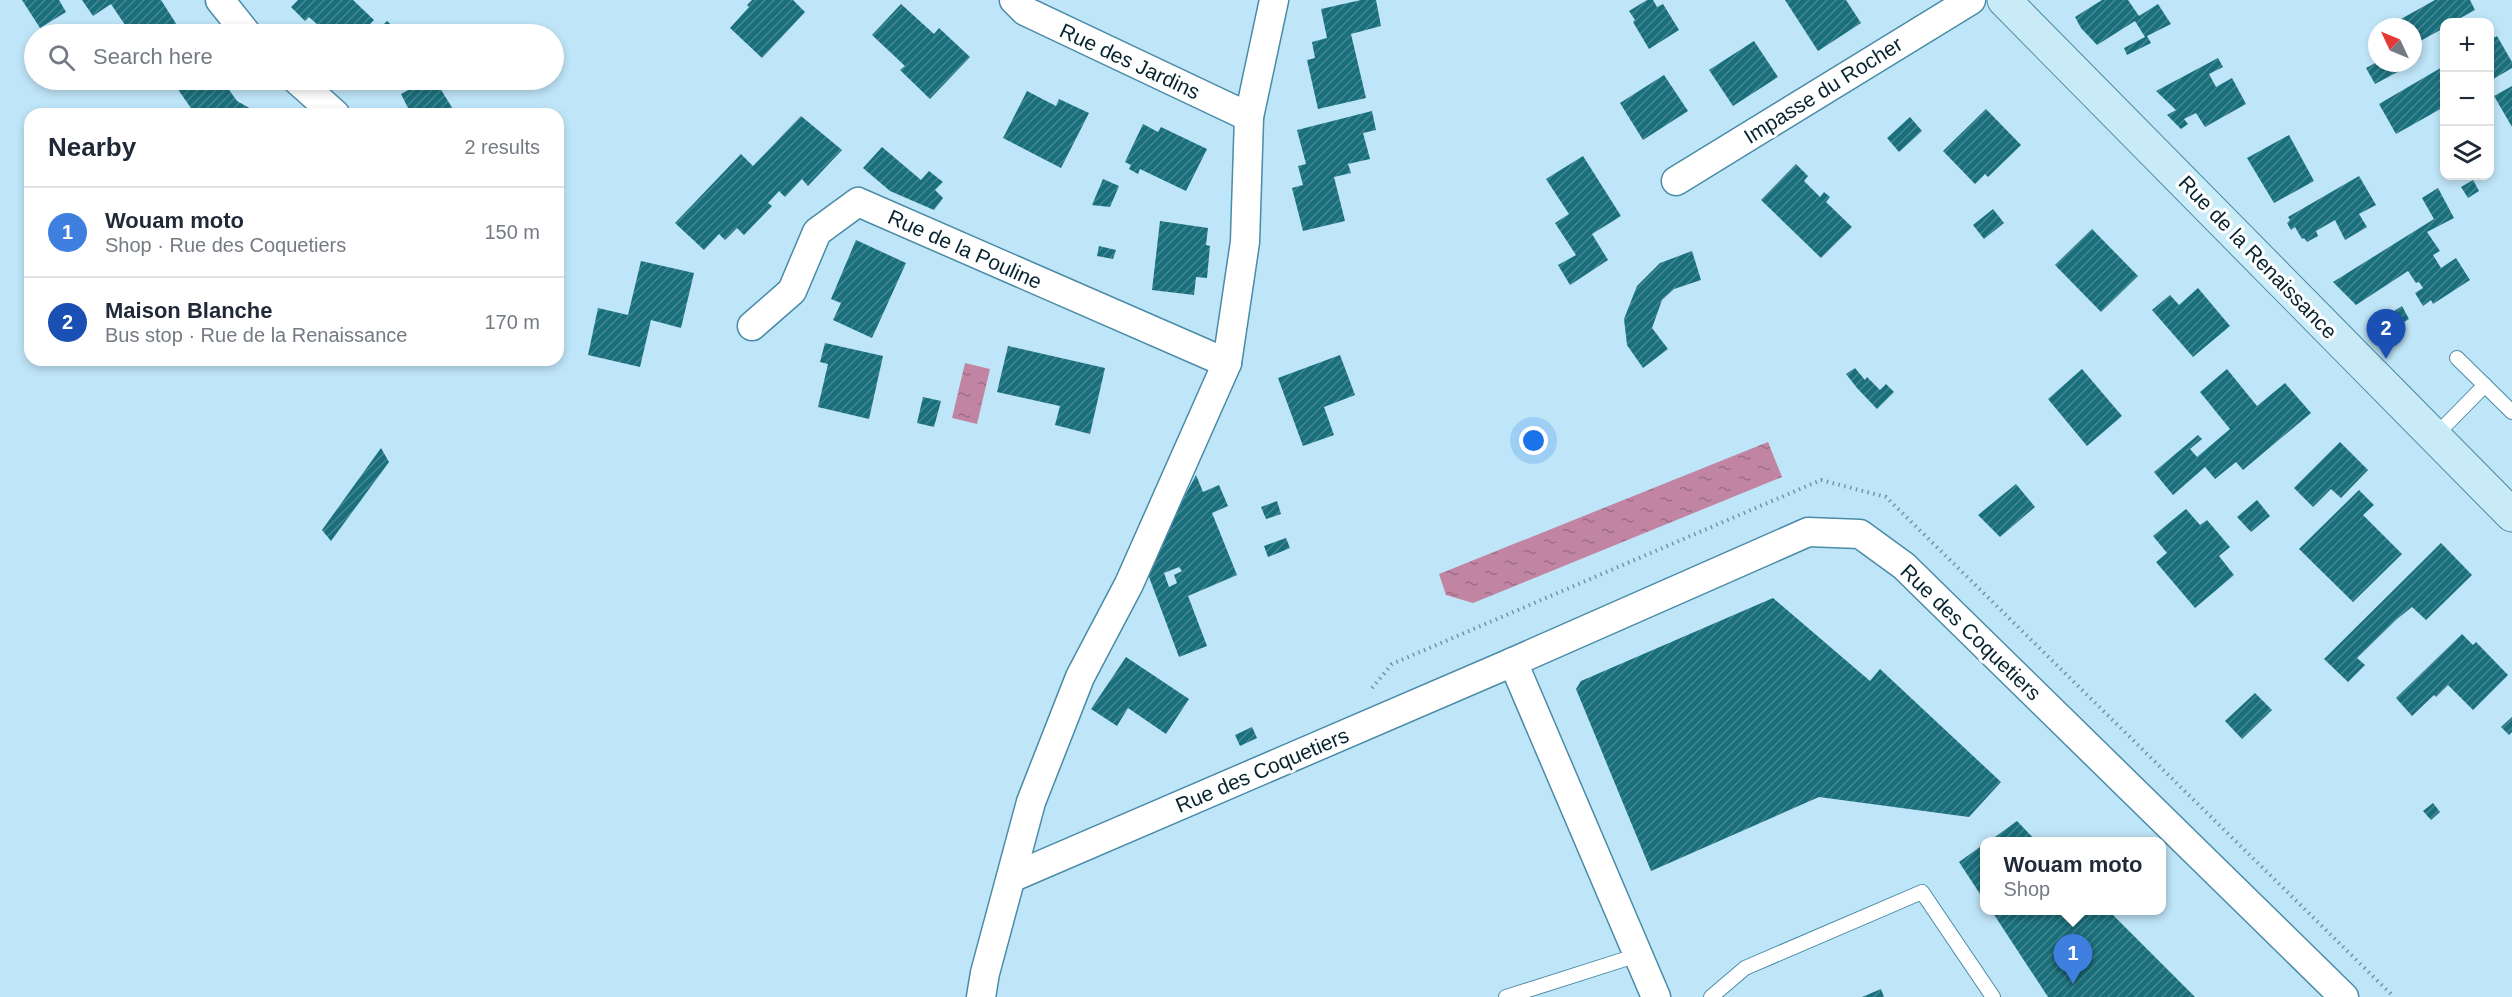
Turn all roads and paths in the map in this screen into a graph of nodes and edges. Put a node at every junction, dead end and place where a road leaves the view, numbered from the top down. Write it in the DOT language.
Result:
graph roads {
  1 [pos="220,0"];
  2 [pos="1014,0"];
  3 [pos="1274,0"];
  4 [pos="1971,0"];
  5 [pos="2004,0"];
  6 [pos="239,24"];
  7 [pos="308,90"];
  8 [pos="328,108"];
  9 [pos="1249,117"];
  10 [pos="1676,181"];
  11 [pos="752,326"];
  12 [pos="2457,358"];
  13 [pos="1227,363"];
  14 [pos="2485,385"];
  15 [pos="2512,412"];
  16 [pos="2434,437"];
  17 [pos="2512,515"];
  18 [pos="1586,581"];
  19 [pos="1607,621"];
  20 [pos="1514,662"];
  21 [pos="1368,691"];
  22 [pos="1011,879"];
  23 [pos="1638,955"];
  24 [pos="981,997"];
  25 [pos="1506,997"];
  26 [pos="1656,997"];
  27 [pos="1711,997"];
  28 [pos="1993,997"];
  29 [pos="2344,997"];
  30 [pos="2394,997"];
  1 -- 6 [label="street"];
  2 -- 9 [label="street, Rue des Jardins"];
  3 -- 9 [label="street"];
  4 -- 10 [label="street, Impasse du Rocher"];
  5 -- 16 [label="main road, Rue de la Renaissance"];
  7 -- 8 [label="street"];
  9 -- 13 [label="street"];
  11 -- 13 [label="street, Rue de la Pouline"];
  12 -- 14 [label="lane"];
  13 -- 22 [label="street"];
  14 -- 15 [label="lane"];
  14 -- 16 [label="lane"];
  16 -- 17 [label="main road, Rue de la Renaissance"];
  18 -- 19 [label="path"];
  18 -- 21 [label="path"];
  18 -- 30 [label="path"];
  19 -- 20 [label="street, Rue des Coquetiers"];
  19 -- 29 [label="street, Rue des Coquetiers"];
  20 -- 22 [label="street, Rue des Coquetiers"];
  20 -- 23 [label="street"];
  22 -- 24 [label="street"];
  23 -- 25 [label="lane"];
  23 -- 26 [label="street"];
  27 -- 28 [label="lane"];
}
